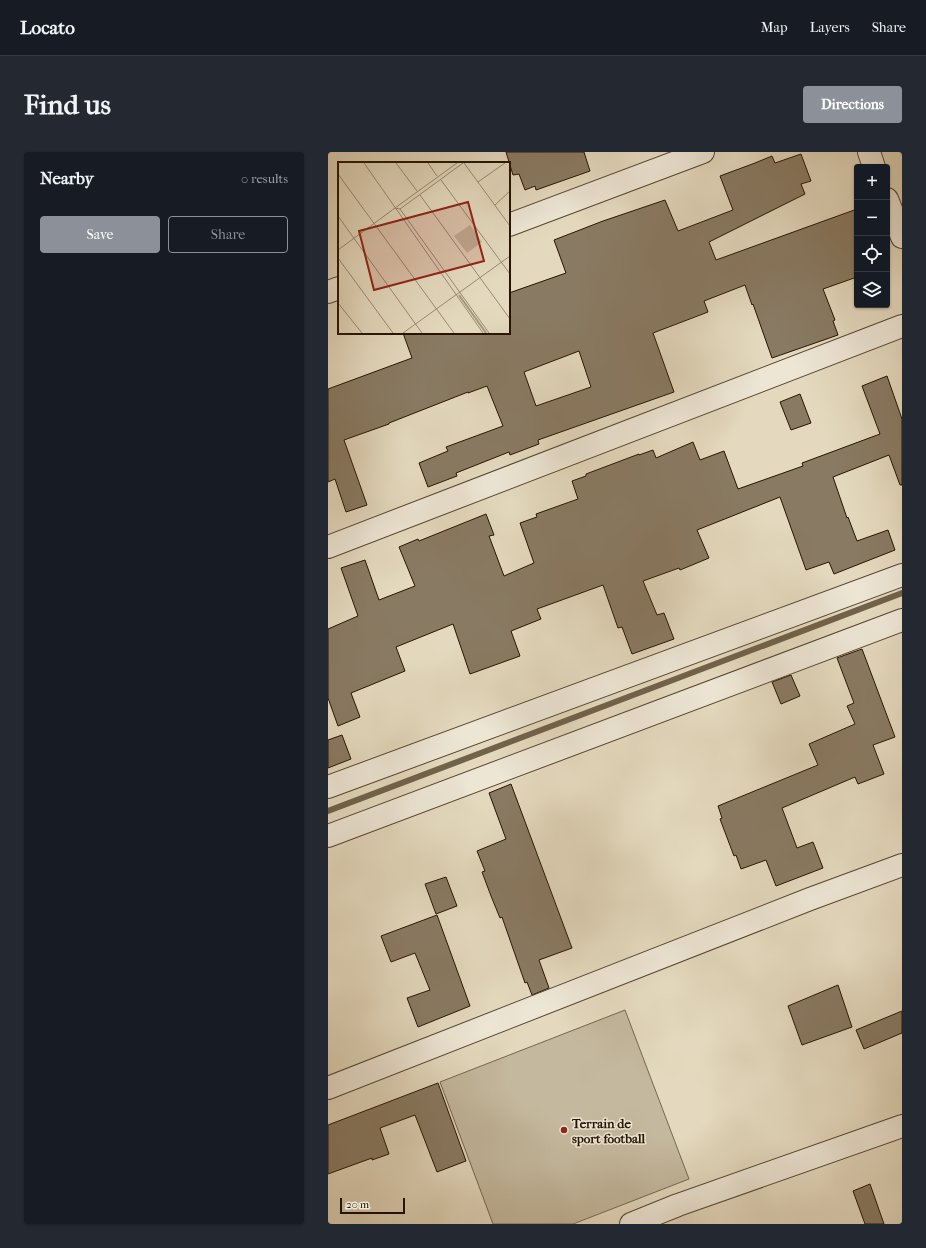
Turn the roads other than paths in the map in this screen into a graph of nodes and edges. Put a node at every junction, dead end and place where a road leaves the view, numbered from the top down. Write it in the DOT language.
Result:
graph roads {
  1 [pos="703,152"];
  2 [pos="869,152"];
  3 [pos="873,164"];
  4 [pos="887,200"];
  5 [pos="510,225"];
  6 [pos="902,237"];
  7 [pos="338,288"];
  8 [pos="328,292"];
  9 [pos="902,326"];
  10 [pos="328,546"];
  11 [pos="902,576"];
  12 [pos="902,620"];
  13 [pos="328,787"];
  14 [pos="328,836"];
  15 [pos="902,865"];
  16 [pos="328,1088"];
  17 [pos="902,1126"];
  18 [pos="631,1224"];
  1 -- 5 [label="street"];
  2 -- 3 [label="street"];
  4 -- 6 [label="street"];
  7 -- 8 [label="street"];
  9 -- 10 [label="street"];
  11 -- 13 [label="street"];
  12 -- 14 [label="street"];
  15 -- 16 [label="street"];
  17 -- 18 [label="street"];
}
